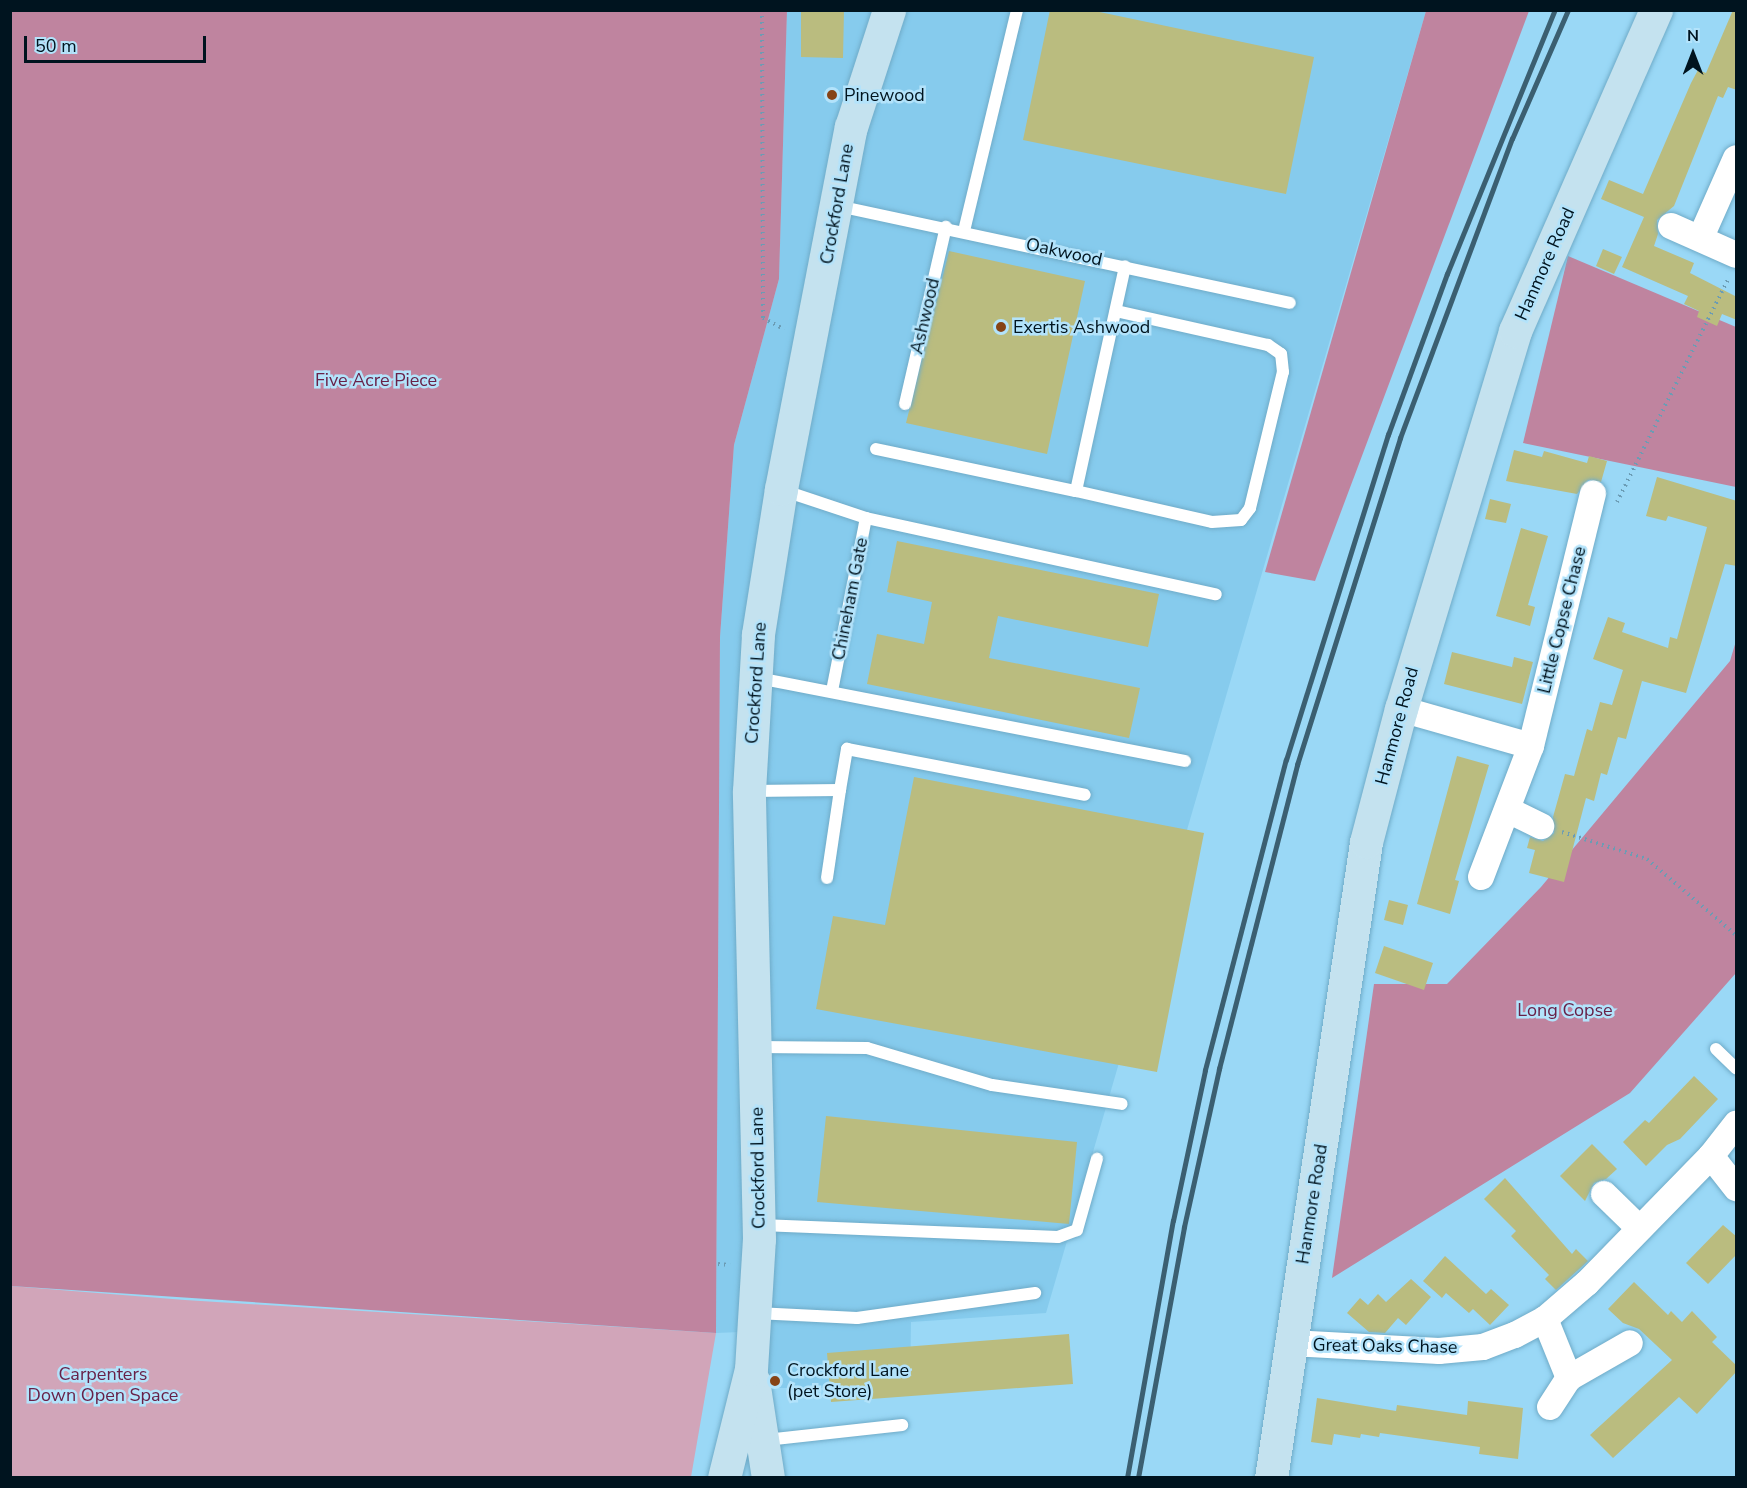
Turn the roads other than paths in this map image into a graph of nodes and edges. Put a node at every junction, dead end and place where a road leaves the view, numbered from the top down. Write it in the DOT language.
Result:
graph roads {
  1 [pos="889,10"];
  2 [pos="1017,10"];
  3 [pos="1656,10"];
  4 [pos="1737,158"];
  5 [pos="837,206"];
  6 [pos="1671,226"];
  7 [pos="946,227"];
  8 [pos="964,231"];
  9 [pos="1701,237"];
  10 [pos="1734,263"];
  11 [pos="1125,266"];
  12 [pos="1290,303"];
  13 [pos="1116,311"];
  14 [pos="905,404"];
  15 [pos="876,449"];
  16 [pos="781,489"];
  17 [pos="1076,491"];
  18 [pos="1593,495"];
  19 [pos="866,518"];
  20 [pos="1216,594"];
  21 [pos="754,678"];
  22 [pos="832,690"];
  23 [pos="1401,709"];
  24 [pos="1531,746"];
  25 [pos="1185,761"];
  26 [pos="840,790"];
  27 [pos="749,791"];
  28 [pos="1084,795"];
  29 [pos="1508,810"];
  30 [pos="1541,825"];
  31 [pos="1481,877"];
  32 [pos="827,878"];
  33 [pos="756,1047"];
  34 [pos="1716,1049"];
  35 [pos="1737,1068"];
  36 [pos="1122,1104"];
  37 [pos="1737,1124"];
  38 [pos="1711,1156"];
  39 [pos="1097,1159"];
  40 [pos="1737,1188"];
  41 [pos="1604,1194"];
  42 [pos="760,1225"];
  43 [pos="1639,1228"];
  44 [pos="1035,1293"];
  45 [pos="755,1313"];
  46 [pos="1545,1319"];
  47 [pos="1291,1343"];
  48 [pos="1630,1343"];
  49 [pos="752,1369"];
  50 [pos="1569,1378"];
  51 [pos="1550,1407"];
  52 [pos="902,1425"];
  53 [pos="764,1445"];
  54 [pos="725,1469"];
  55 [pos="768,1478"];
  56 [pos="1271,1478"];
  1 -- 5 [label="street, Crockford Lane"];
  2 -- 8 [label="lane"];
  3 -- 23 [label="street, Hanmore Road"];
  4 -- 9 [label="street"];
  5 -- 7 [label="lane, Oakwood"];
  5 -- 16 [label="street, Crockford Lane"];
  6 -- 9 [label="street"];
  7 -- 8 [label="lane, Oakwood"];
  7 -- 14 [label="lane, Ashwood"];
  8 -- 11 [label="lane, Oakwood"];
  9 -- 10 [label="street"];
  11 -- 12 [label="lane, Oakwood"];
  11 -- 13 [label="lane"];
  13 -- 17 [label="lane"];
  13 -- 17 [label="lane"];
  15 -- 17 [label="lane"];
  16 -- 19 [label="lane, Chineham Gate"];
  16 -- 21 [label="street, Crockford Lane"];
  18 -- 24 [label="street, Little Copse Chase"];
  19 -- 20 [label="lane"];
  19 -- 22 [label="lane, Chineham Gate"];
  21 -- 22 [label="lane"];
  21 -- 27 [label="street, Crockford Lane"];
  22 -- 25 [label="lane"];
  23 -- 24 [label="street"];
  23 -- 47 [label="street, Hanmore Road"];
  24 -- 29 [label="street, Little Copse Chase"];
  26 -- 27 [label="lane"];
  26 -- 28 [label="lane"];
  26 -- 32 [label="lane"];
  27 -- 33 [label="street, Crockford Lane"];
  29 -- 30 [label="street"];
  29 -- 31 [label="street, Little Copse Chase"];
  33 -- 36 [label="lane"];
  33 -- 42 [label="street, Crockford Lane"];
  34 -- 35 [label="lane"];
  37 -- 38 [label="street, Great Oaks Chase"];
  38 -- 40 [label="street"];
  38 -- 43 [label="street, Great Oaks Chase"];
  39 -- 42 [label="lane"];
  41 -- 43 [label="street"];
  42 -- 45 [label="street, Crockford Lane"];
  43 -- 46 [label="street, Great Oaks Chase"];
  44 -- 45 [label="lane"];
  45 -- 49 [label="street, Crockford Lane"];
  46 -- 47 [label="street, Great Oaks Chase"];
  46 -- 50 [label="street"];
  47 -- 56 [label="street, Hanmore Road"];
  48 -- 50 [label="street"];
  49 -- 53 [label="street, Crockford Lane"];
  49 -- 54 [label="street, Crockford Lane"];
  50 -- 51 [label="street"];
  52 -- 53 [label="lane"];
  53 -- 54 [label="lane, Crockford Lane"];
  53 -- 55 [label="street, Crockford Lane"];
}
